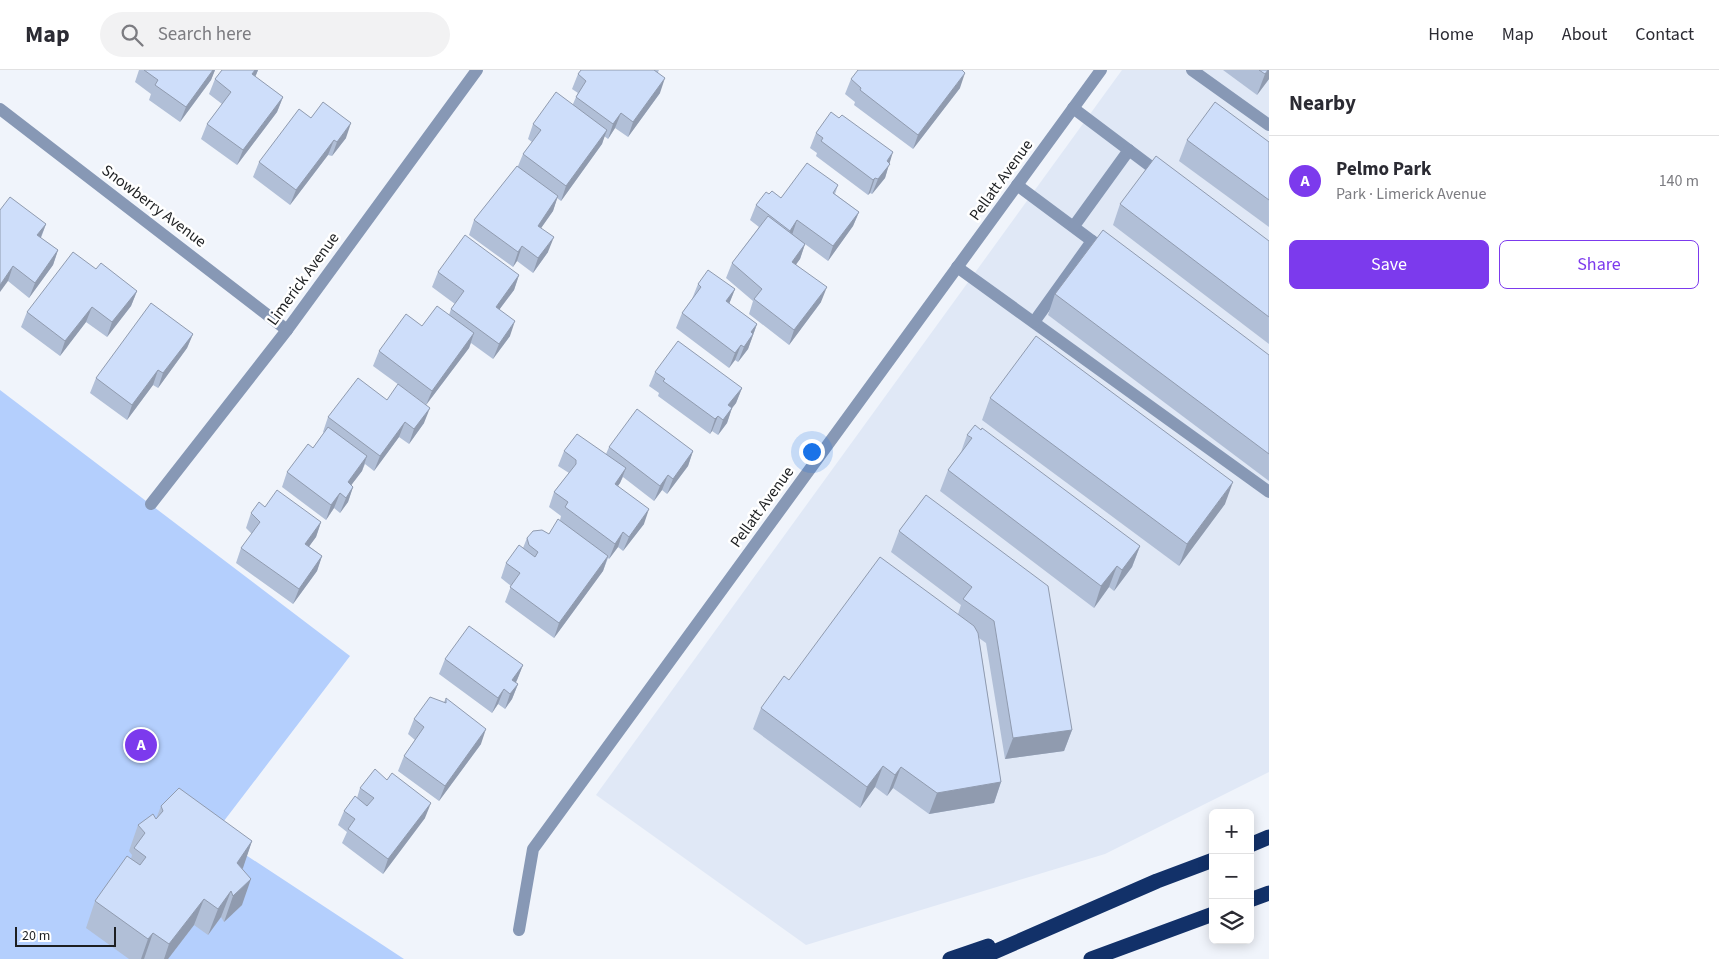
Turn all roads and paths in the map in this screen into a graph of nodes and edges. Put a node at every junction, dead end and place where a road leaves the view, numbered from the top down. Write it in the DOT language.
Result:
graph roads {
  1 [pos="477,70"];
  2 [pos="1101,70"];
  3 [pos="1192,70"];
  4 [pos="1074,108"];
  5 [pos="0,109"];
  6 [pos="1269,125"];
  7 [pos="1130,150"];
  8 [pos="1168,180"];
  9 [pos="1017,185"];
  10 [pos="1074,226"];
  11 [pos="1092,241"];
  12 [pos="1116,258"];
  13 [pos="958,267"];
  14 [pos="1034,322"];
  15 [pos="287,330"];
  16 [pos="1269,492"];
  17 [pos="151,504"];
  18 [pos="1269,838"];
  19 [pos="1254,844"];
  20 [pos="1209,862"];
  21 [pos="1269,893"];
  22 [pos="1253,899"];
  23 [pos="1080,915"];
  24 [pos="1209,915"];
  25 [pos="519,930"];
  26 [pos="950,959"];
  27 [pos="978,959"];
  28 [pos="1091,959"];
  1 -- 15 [label="street, Limerick Avenue"];
  2 -- 4 [label="street, Pellatt Avenue"];
  3 -- 6 [label="street"];
  4 -- 7 [label="street"];
  4 -- 9 [label="street, Pellatt Avenue"];
  5 -- 15 [label="street, Snowberry Avenue"];
  7 -- 8 [label="street"];
  7 -- 10 [label="street"];
  9 -- 10 [label="street"];
  9 -- 13 [label="street, Pellatt Avenue"];
  10 -- 11 [label="street"];
  11 -- 12 [label="street"];
  11 -- 14 [label="street"];
  13 -- 14 [label="street"];
  13 -- 25 [label="street, Pellatt Avenue"];
  14 -- 16 [label="street"];
  15 -- 17 [label="street, Limerick Avenue"];
  18 -- 19 [label="highway"];
  20 -- 23 [label="highway"];
  21 -- 22 [label="highway"];
  23 -- 26 [label="highway"];
  23 -- 27 [label="highway"];
  24 -- 28 [label="highway"];
}
